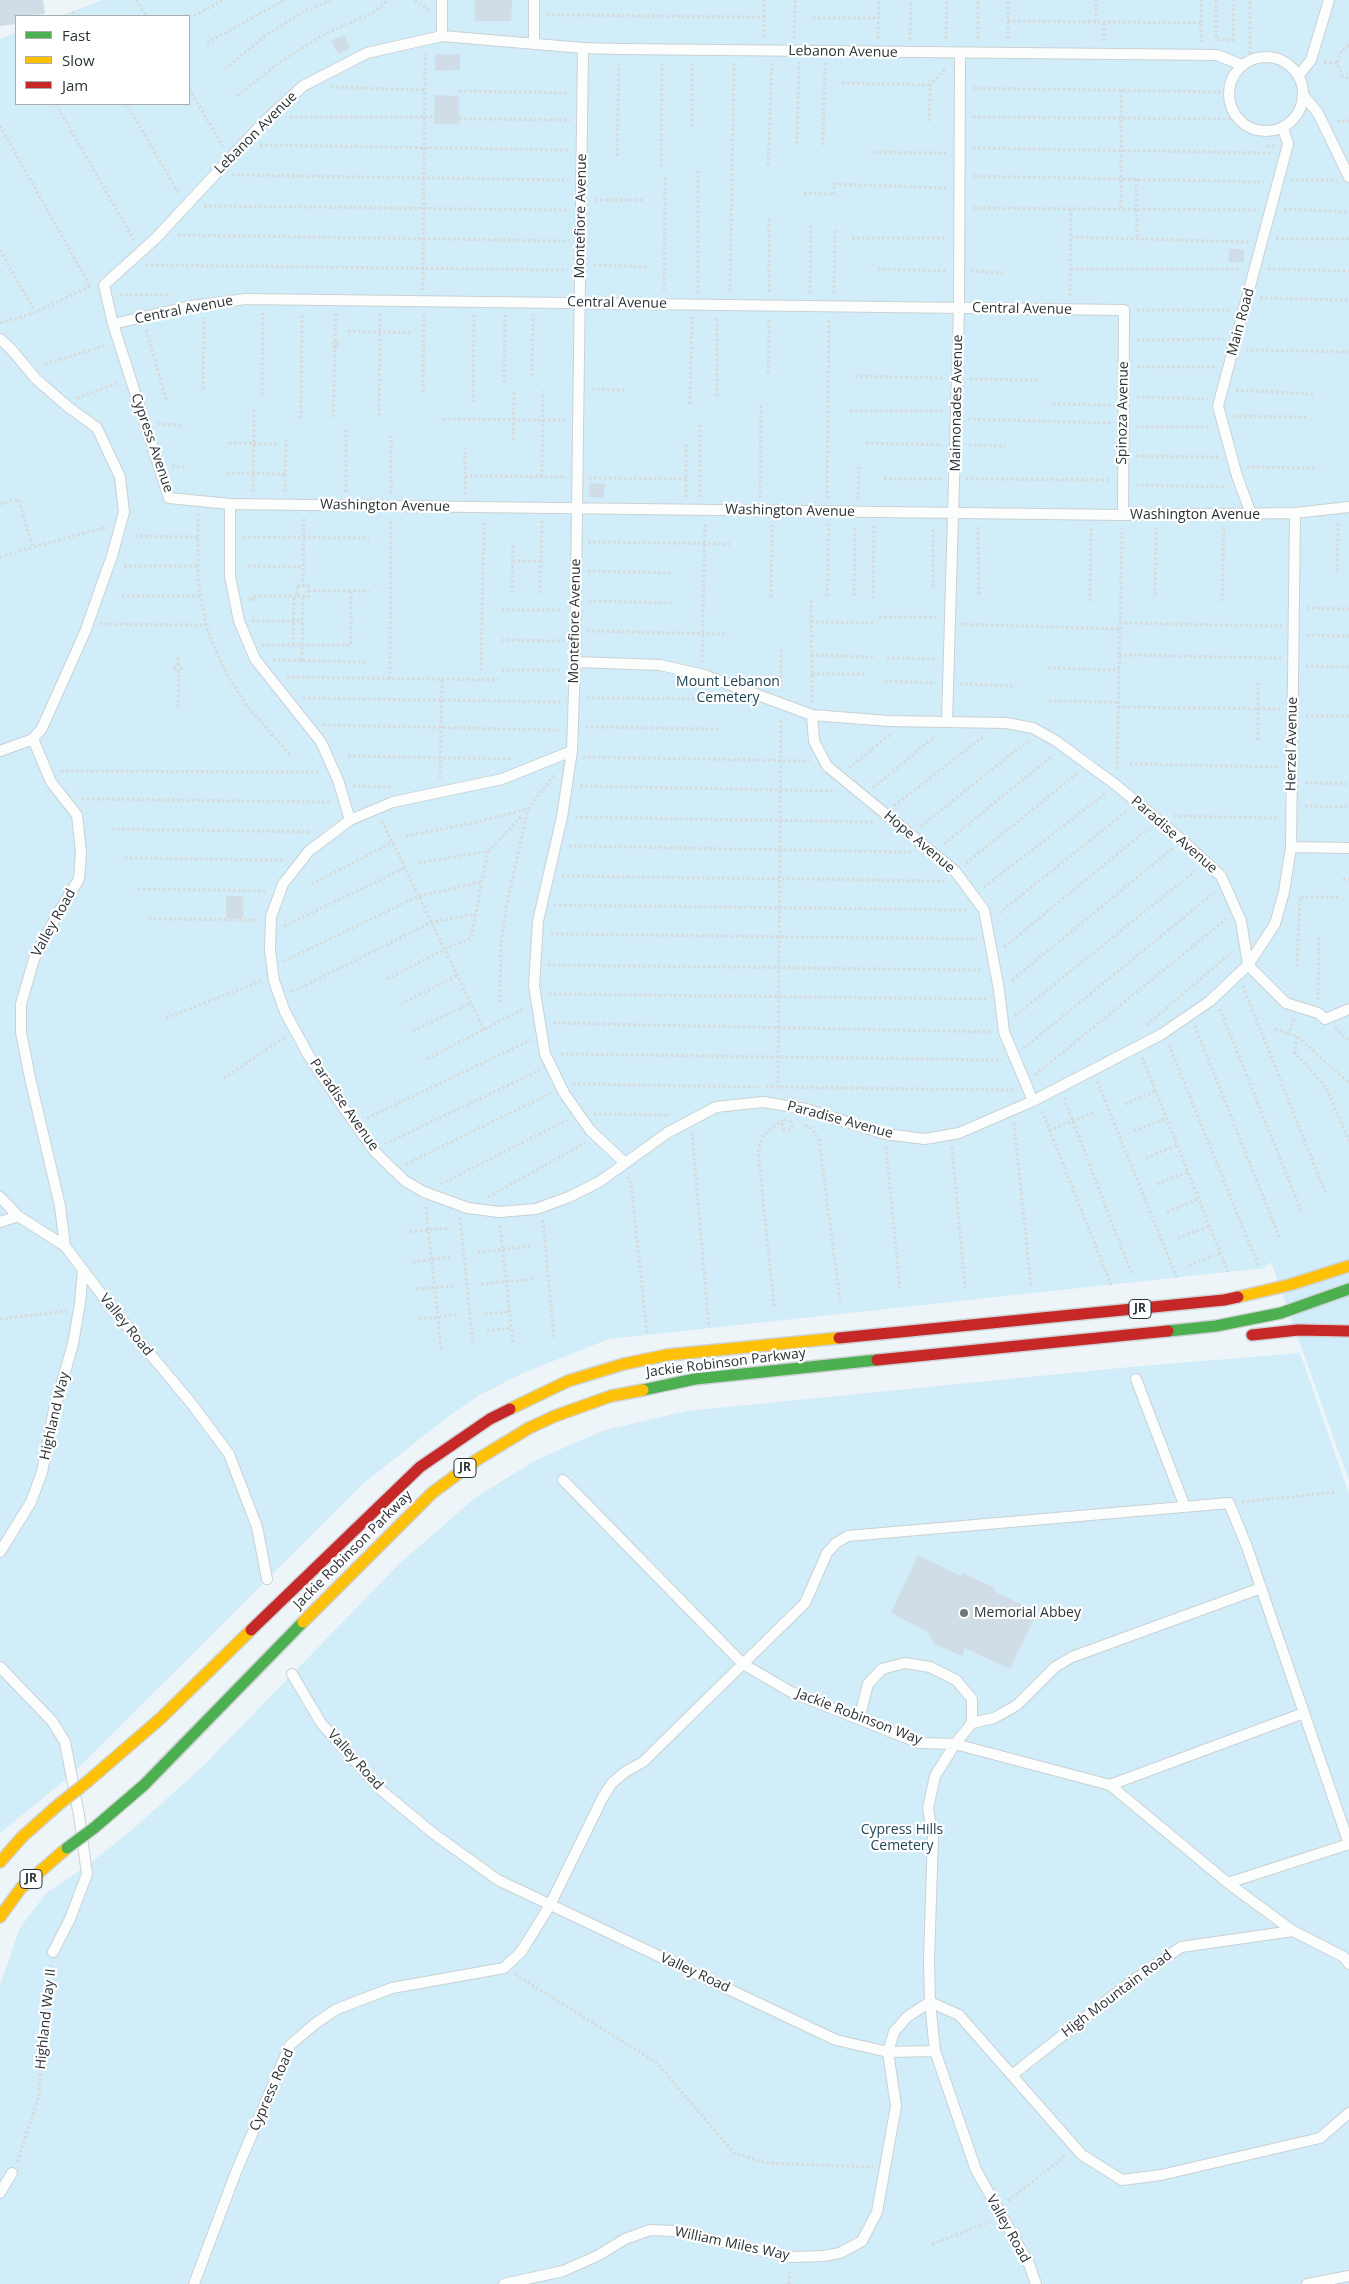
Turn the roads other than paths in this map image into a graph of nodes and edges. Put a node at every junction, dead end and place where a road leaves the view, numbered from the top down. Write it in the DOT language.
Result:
graph roads {
  1 [pos="442,0"];
  2 [pos="534,0"];
  3 [pos="1329,0"];
  4 [pos="442,36"];
  5 [pos="534,42"];
  6 [pos="583,48"];
  7 [pos="960,54"];
  8 [pos="1246,63"];
  9 [pos="1299,75"];
  10 [pos="1304,96"];
  11 [pos="1283,128"];
  12 [pos="1345,179"];
  13 [pos="104,284"];
  14 [pos="580,302"];
  15 [pos="959,308"];
  16 [pos="1124,310"];
  17 [pos="113,324"];
  18 [pos="0,339"];
  19 [pos="230,504"];
  20 [pos="1349,507"];
  21 [pos="576,508"];
  22 [pos="1295,513"];
  23 [pos="955,514"];
  24 [pos="1251,514"];
  25 [pos="1123,515"];
  26 [pos="575,666"];
  27 [pos="812,716"];
  28 [pos="949,722"];
  29 [pos="33,738"];
  30 [pos="0,752"];
  31 [pos="571,754"];
  32 [pos="350,820"];
  33 [pos="1291,847"];
  34 [pos="1349,848"];
  35 [pos="1248,965"];
  36 [pos="1349,1009"];
  37 [pos="1035,1100"];
  38 [pos="623,1164"];
  39 [pos="0,1197"];
  40 [pos="18,1216"];
  41 [pos="0,1222"];
  42 [pos="65,1246"];
  43 [pos="1349,1266"];
  44 [pos="83,1270"];
  45 [pos="1349,1289"];
  46 [pos="1349,1331"];
  47 [pos="1150,1333"];
  48 [pos="1136,1379"];
  49 [pos="563,1480"];
  50 [pos="1185,1507"];
  51 [pos="0,1552"];
  52 [pos="267,1579"];
  53 [pos="1261,1588"];
  54 [pos="743,1664"];
  55 [pos="0,1667"];
  56 [pos="292,1674"];
  57 [pos="1304,1714"];
  58 [pos="859,1719"];
  59 [pos="972,1723"];
  60 [pos="955,1744"];
  61 [pos="1110,1785"];
  62 [pos="1349,1844"];
  63 [pos="0,1862"];
  64 [pos="1228,1883"];
  65 [pos="550,1905"];
  66 [pos="0,1916"];
  67 [pos="1293,1931"];
  68 [pos="53,1952"];
  69 [pos="1349,1964"];
  70 [pos="930,2002"];
  71 [pos="935,2051"];
  72 [pos="888,2052"];
  73 [pos="1012,2075"];
  74 [pos="1349,2113"];
  75 [pos="12,2173"];
  76 [pos="0,2192"];
  77 [pos="1349,2276"];
  78 [pos="194,2284"];
  79 [pos="504,2284"];
  80 [pos="1036,2284"];
  81 [pos="1307,2284"];
  1 -- 4 [label="lane"];
  2 -- 5 [label="lane"];
  3 -- 9 [label="lane"];
  4 -- 5 [label="lane, Lebanon Avenue"];
  4 -- 13 [label="lane, Lebanon Avenue"];
  5 -- 6 [label="lane, Lebanon Avenue"];
  6 -- 7 [label="lane, Lebanon Avenue"];
  6 -- 14 [label="lane, Montefiore Avenue"];
  7 -- 8 [label="lane, Lebanon Avenue"];
  7 -- 15 [label="lane, Maimonades Avenue"];
  8 -- 9 [label="lane"];
  8 -- 11 [label="lane"];
  9 -- 10 [label="lane"];
  10 -- 11 [label="lane"];
  10 -- 12 [label="lane"];
  11 -- 24 [label="lane, Main Road"];
  13 -- 17 [label="lane, Cypress Avenue"];
  14 -- 15 [label="lane, Central Avenue"];
  14 -- 17 [label="lane, Central Avenue"];
  14 -- 21 [label="lane, Montefiore Avenue"];
  15 -- 16 [label="lane, Central Avenue"];
  15 -- 23 [label="lane, Maimonades Avenue"];
  16 -- 25 [label="lane, Spinoza Avenue"];
  17 -- 19 [label="lane, Cypress Avenue"];
  18 -- 29 [label="lane"];
  19 -- 21 [label="lane, Washington Avenue"];
  19 -- 32 [label="lane"];
  20 -- 22 [label="lane, Washington Avenue"];
  21 -- 23 [label="lane, Washington Avenue"];
  21 -- 26 [label="lane, Montefiore Avenue"];
  22 -- 24 [label="lane, Washington Avenue"];
  22 -- 33 [label="lane, Herzel Avenue"];
  23 -- 25 [label="lane, Washington Avenue"];
  23 -- 28 [label="lane, Maimonades Avenue"];
  24 -- 25 [label="lane, Washington Avenue"];
  26 -- 27 [label="lane, Paradise Avenue"];
  26 -- 31 [label="lane, Montefiore Avenue"];
  27 -- 28 [label="lane, Paradise Avenue"];
  27 -- 37 [label="lane, Hope Avenue"];
  28 -- 35 [label="lane, Paradise Avenue"];
  29 -- 30 [label="lane"];
  29 -- 42 [label="lane, Valley Road"];
  31 -- 32 [label="lane, Paradise Avenue"];
  31 -- 38 [label="lane, Montefiore Avenue"];
  32 -- 38 [label="lane, Paradise Avenue"];
  33 -- 34 [label="lane"];
  33 -- 35 [label="lane, Herzel Avenue"];
  35 -- 36 [label="lane"];
  35 -- 37 [label="lane, Paradise Avenue"];
  37 -- 38 [label="lane, Paradise Avenue"];
  39 -- 40 [label="lane"];
  40 -- 41 [label="lane"];
  40 -- 42 [label="lane"];
  42 -- 44 [label="lane, Valley Road"];
  43 -- 63 [label="highway, Jackie Robinson Parkway / JR, bridge"];
  44 -- 51 [label="lane, Highland Way"];
  44 -- 52 [label="lane, Valley Road"];
  45 -- 47 [label="highway, Jackie Robinson Parkway / JR"];
  46 -- 47 [label="highway"];
  47 -- 66 [label="highway, Jackie Robinson Parkway / JR, bridge"];
  48 -- 50 [label="lane"];
  49 -- 54 [label="lane, Jackie Robinson Way"];
  50 -- 53 [label="lane"];
  50 -- 54 [label="lane"];
  53 -- 57 [label="lane"];
  53 -- 59 [label="lane"];
  54 -- 58 [label="lane, Jackie Robinson Way"];
  54 -- 65 [label="lane"];
  55 -- 68 [label="lane, Highland Way II"];
  56 -- 65 [label="lane, Valley Road"];
  57 -- 61 [label="lane"];
  57 -- 62 [label="lane"];
  58 -- 59 [label="lane"];
  58 -- 60 [label="lane, Jackie Robinson Way"];
  59 -- 60 [label="lane"];
  60 -- 61 [label="lane, Jackie Robinson Way"];
  60 -- 70 [label="lane"];
  61 -- 64 [label="lane, Jackie Robinson Way"];
  62 -- 64 [label="lane"];
  64 -- 67 [label="lane, Jackie Robinson Way"];
  65 -- 72 [label="lane, Valley Road"];
  65 -- 78 [label="lane, Cypress Road"];
  67 -- 69 [label="lane, Jackie Robinson Way"];
  67 -- 73 [label="lane, High Mountain Road"];
  70 -- 71 [label="lane"];
  70 -- 72 [label="lane"];
  70 -- 73 [label="lane"];
  71 -- 72 [label="lane, Valley Road"];
  71 -- 80 [label="lane, Valley Road"];
  72 -- 79 [label="lane, William Miles Way"];
  73 -- 74 [label="lane"];
  75 -- 76 [label="lane"];
  77 -- 81 [label="lane"];
}
